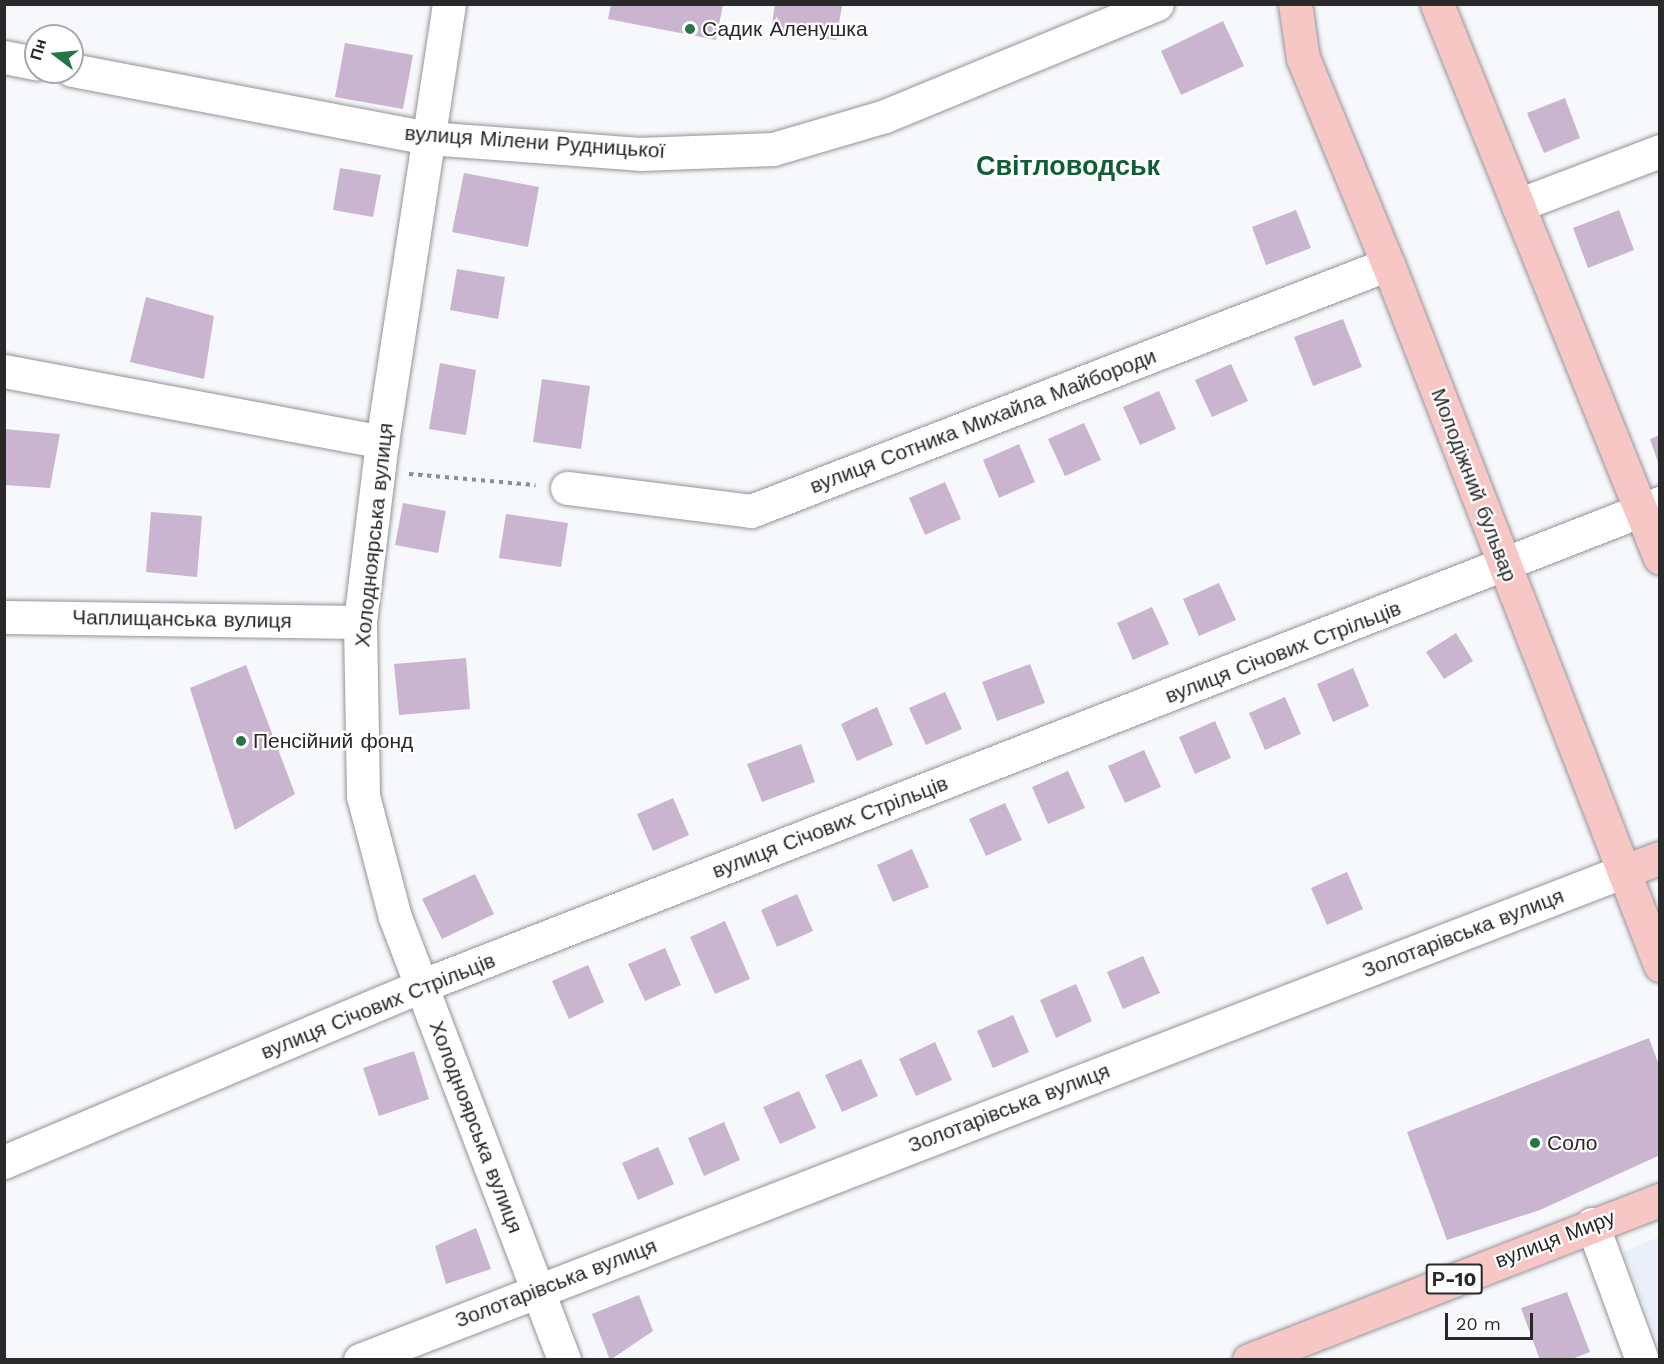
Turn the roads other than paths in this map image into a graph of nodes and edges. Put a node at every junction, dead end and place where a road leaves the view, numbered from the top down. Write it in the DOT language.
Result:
graph roads {
  1 [pos="449,4"];
  2 [pos="1157,4"];
  3 [pos="1295,4"];
  4 [pos="1437,4"];
  5 [pos="4,57"];
  6 [pos="24,61"];
  7 [pos="84,72"];
  8 [pos="428,138"];
  9 [pos="1659,151"];
  10 [pos="1518,205"];
  11 [pos="1388,264"];
  12 [pos="4,370"];
  13 [pos="380,457"];
  14 [pos="567,488"];
  15 [pos="1650,507"];
  16 [pos="1659,558"];
  17 [pos="1506,566"];
  18 [pos="4,617"];
  19 [pos="360,622"];
  20 [pos="1659,858"];
  21 [pos="1624,871"];
  22 [pos="1659,965"];
  23 [pos="421,986"];
  24 [pos="4,1162"];
  25 [pos="1659,1200"];
  26 [pos="1592,1224"];
  27 [pos="538,1290"];
  28 [pos="360,1359"];
  29 [pos="564,1359"];
  30 [pos="1249,1359"];
  31 [pos="1642,1359"];
  1 -- 8 [label="street, Холодноярська вулиця"];
  2 -- 8 [label="street, вулиця Мілени Рудницької"];
  3 -- 11 [label="main road, Молодіжний бульвар"];
  4 -- 10 [label="main road"];
  5 -- 6 [label="street"];
  7 -- 8 [label="street, вулиця Мілени Рудницької"];
  8 -- 13 [label="street, Холодноярська вулиця"];
  9 -- 10 [label="street"];
  10 -- 15 [label="main road"];
  11 -- 14 [label="street, вулиця Сотника Михайла Майбороди"];
  11 -- 17 [label="main road, Молодіжний бульвар"];
  12 -- 13 [label="street"];
  13 -- 19 [label="street, Холодноярська вулиця"];
  15 -- 16 [label="main road"];
  15 -- 17 [label="street, вулиця Січових Стрільців"];
  17 -- 21 [label="main road, Молодіжний бульвар"];
  17 -- 23 [label="street, вулиця Січових Стрільців"];
  18 -- 19 [label="street, Чаплищанська вулиця"];
  19 -- 23 [label="street, Холодноярська вулиця"];
  20 -- 21 [label="main road, Золотарівська вулиця"];
  21 -- 22 [label="main road, Молодіжний бульвар"];
  21 -- 27 [label="street, Золотарівська вулиця"];
  23 -- 24 [label="street, вулиця Січових Стрільців"];
  23 -- 27 [label="street, Холодноярська вулиця"];
  25 -- 26 [label="main road, вулиця Миру / Р-10"];
  26 -- 30 [label="main road, вулиця Миру / Р-10"];
  26 -- 31 [label="street"];
  27 -- 28 [label="street, Золотарівська вулиця"];
  27 -- 29 [label="street, Холодноярська вулиця"];
}
